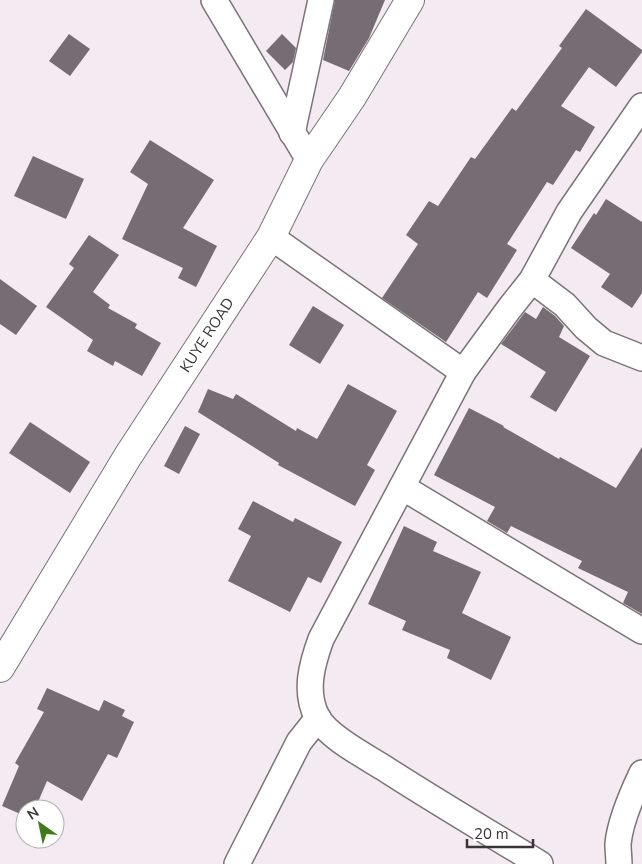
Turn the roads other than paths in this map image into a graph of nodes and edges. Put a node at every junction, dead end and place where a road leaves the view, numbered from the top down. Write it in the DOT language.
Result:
graph roads {
  1 [pos="214,0"];
  2 [pos="321,0"];
  3 [pos="410,0"];
  4 [pos="642,106"];
  5 [pos="292,133"];
  6 [pos="309,160"];
  7 [pos="271,236"];
  8 [pos="532,280"];
  9 [pos="642,358"];
  10 [pos="463,372"];
  11 [pos="402,487"];
  12 [pos="642,632"];
  13 [pos="0,668"];
  14 [pos="318,718"];
  15 [pos="642,773"];
  16 [pos="237,864"];
  17 [pos="540,864"];
  18 [pos="619,864"];
  1 -- 5 [label="street"];
  2 -- 5 [label="street"];
  3 -- 6 [label="street, KUYE ROAD"];
  4 -- 8 [label="street"];
  5 -- 6 [label="street"];
  6 -- 7 [label="street, KUYE ROAD"];
  7 -- 10 [label="street"];
  7 -- 13 [label="street, KUYE ROAD"];
  8 -- 9 [label="street"];
  8 -- 10 [label="street"];
  10 -- 11 [label="street"];
  11 -- 12 [label="street"];
  11 -- 14 [label="street"];
  14 -- 16 [label="street"];
  14 -- 17 [label="street"];
  15 -- 18 [label="street"];
}
